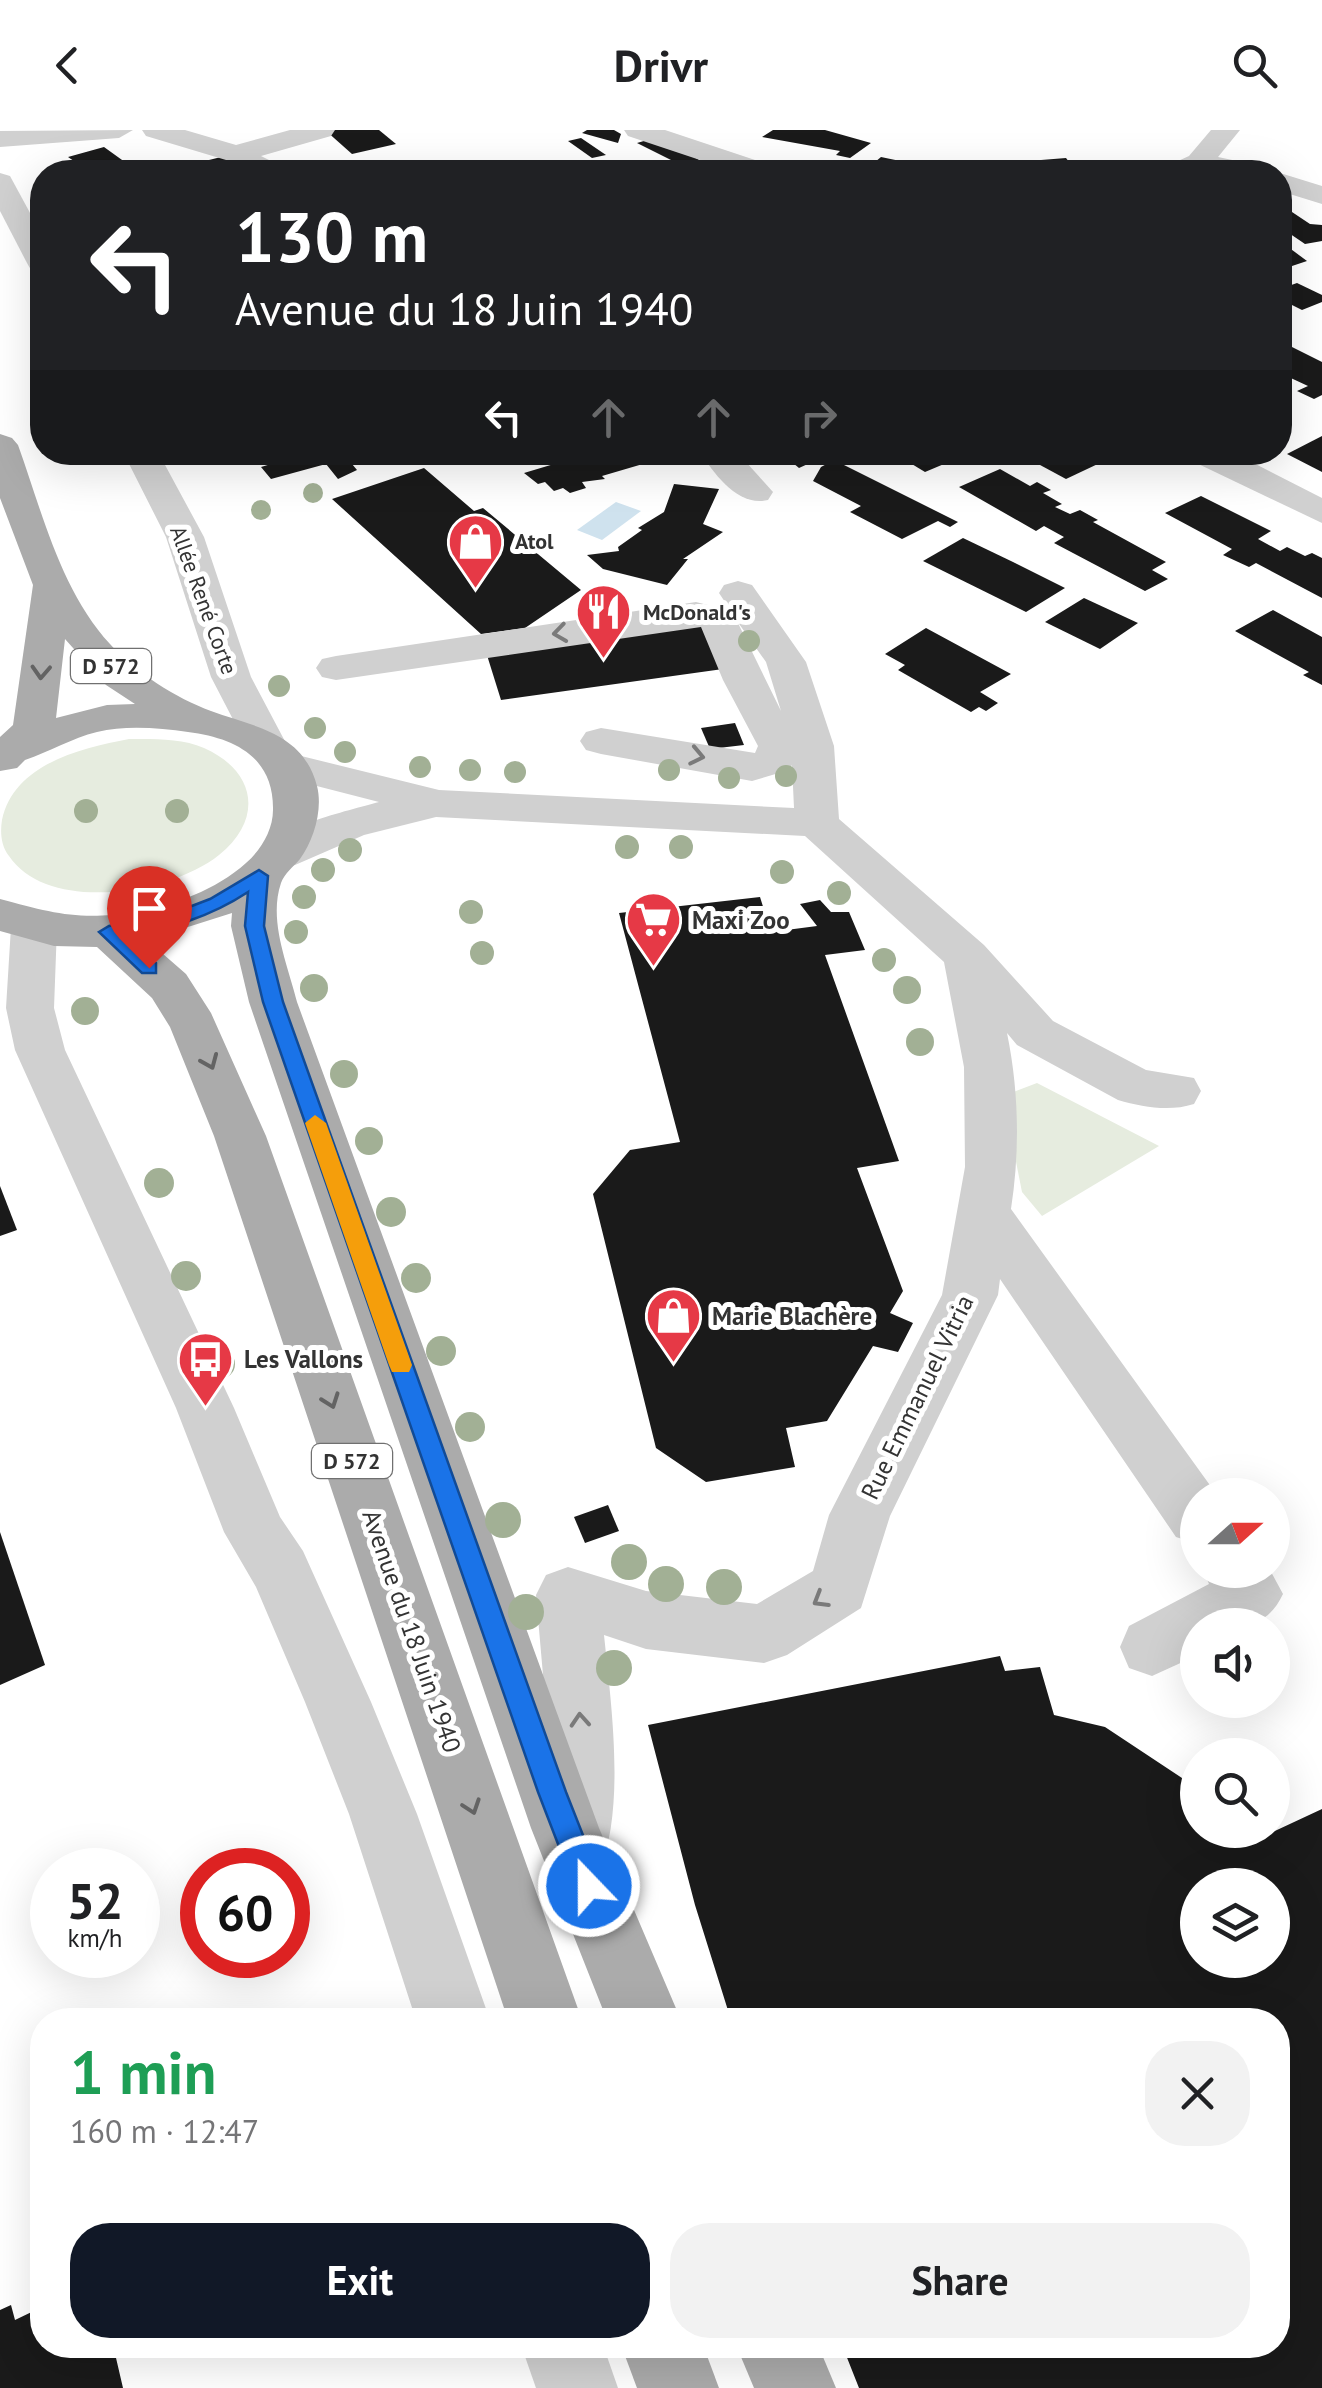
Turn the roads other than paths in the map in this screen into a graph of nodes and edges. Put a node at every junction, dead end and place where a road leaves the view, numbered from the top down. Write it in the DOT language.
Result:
graph roads {
  1 [pos="119,130"];
  2 [pos="156,130"];
  3 [pos="320,130"];
  4 [pos="638,130"];
  5 [pos="1226,130"];
  6 [pos="0,140"];
  7 [pos="236,154"];
  8 [pos="248,160"];
  9 [pos="728,160"];
  10 [pos="1196,160"];
  11 [pos="0,182"];
  12 [pos="1292,186"];
  13 [pos="1322,195"];
  14 [pos="30,239"];
  15 [pos="0,445"];
  16 [pos="147,465"];
  17 [pos="729,465"];
  18 [pos="1229,465"];
  19 [pos="755,492"];
  20 [pos="1322,512"];
  21 [pos="50,587"];
  22 [pos="738,592"];
  23 [pos="336,668"];
  24 [pos="195,718"];
  25 [pos="601,741"];
  26 [pos="7,756"];
  27 [pos="276,756"];
  28 [pos="439,804"];
  29 [pos="817,822"];
  30 [pos="269,865"];
  31 [pos="17,920"];
  32 [pos="109,932"];
  33 [pos="968,956"];
  34 [pos="1176,1091"];
  35 [pos="984,1213"];
  36 [pos="1180,1492"];
  37 [pos="1247,1588"];
  38 [pos="1152,1648"];
  39 [pos="575,1852"];
  40 [pos="449,2008"];
  41 [pos="541,2008"];
  42 [pos="639,2008"];
  43 [pos="566,2358"];
  44 [pos="667,2358"];
  45 [pos="782,2358"];
  46 [pos="576,2388"];
  47 [pos="678,2388"];
  48 [pos="795,2388"];
  1 -- 6 [label="street"];
  2 -- 7 [label="street"];
  3 -- 7 [label="street"];
  4 -- 9 [label="street"];
  5 -- 10 [label="street"];
  7 -- 8 [label="street"];
  11 -- 14 [label="street"];
  12 -- 13 [label="street"];
  15 -- 21 [label="main road, D 572"];
  16 -- 27 [label="street, Allée René Corte"];
  17 -- 19 [label="street"];
  18 -- 20 [label="street"];
  21 -- 24 [label="main road, D 572"];
  21 -- 26 [label="main road, D 572, one-way"];
  22 -- 29 [label="street"];
  25 -- 23 [label="street, one-way"];
  24 -- 26 [label="main road"];
  24 -- 27 [label="main road"];
  27 -- 28 [label="street"];
  27 -- 30 [label="main road"];
  28 -- 29 [label="street"];
  28 -- 30 [label="street"];
  29 -- 33 [label="street"];
  30 -- 32 [label="main road"];
  30 -- 39 [label="main road, D 572"];
  31 -- 32 [label="main road"];
  31 -- 40 [label="street"];
  32 -- 41 [label="main road, Avenue du 18 Juin 1940 / D 572, one-way"];
  33 -- 34 [label="street"];
  33 -- 35 [label="street, Rue Emmanuel Vitria"];
  35 -- 36 [label="street"];
  35 -- 39 [label="street, Rue Emmanuel Vitria"];
  37 -- 38 [label="street"];
  39 -- 42 [label="main road, D 572"];
  43 -- 46 [label="street"];
  44 -- 47 [label="main road"];
  45 -- 48 [label="main road"];
}
